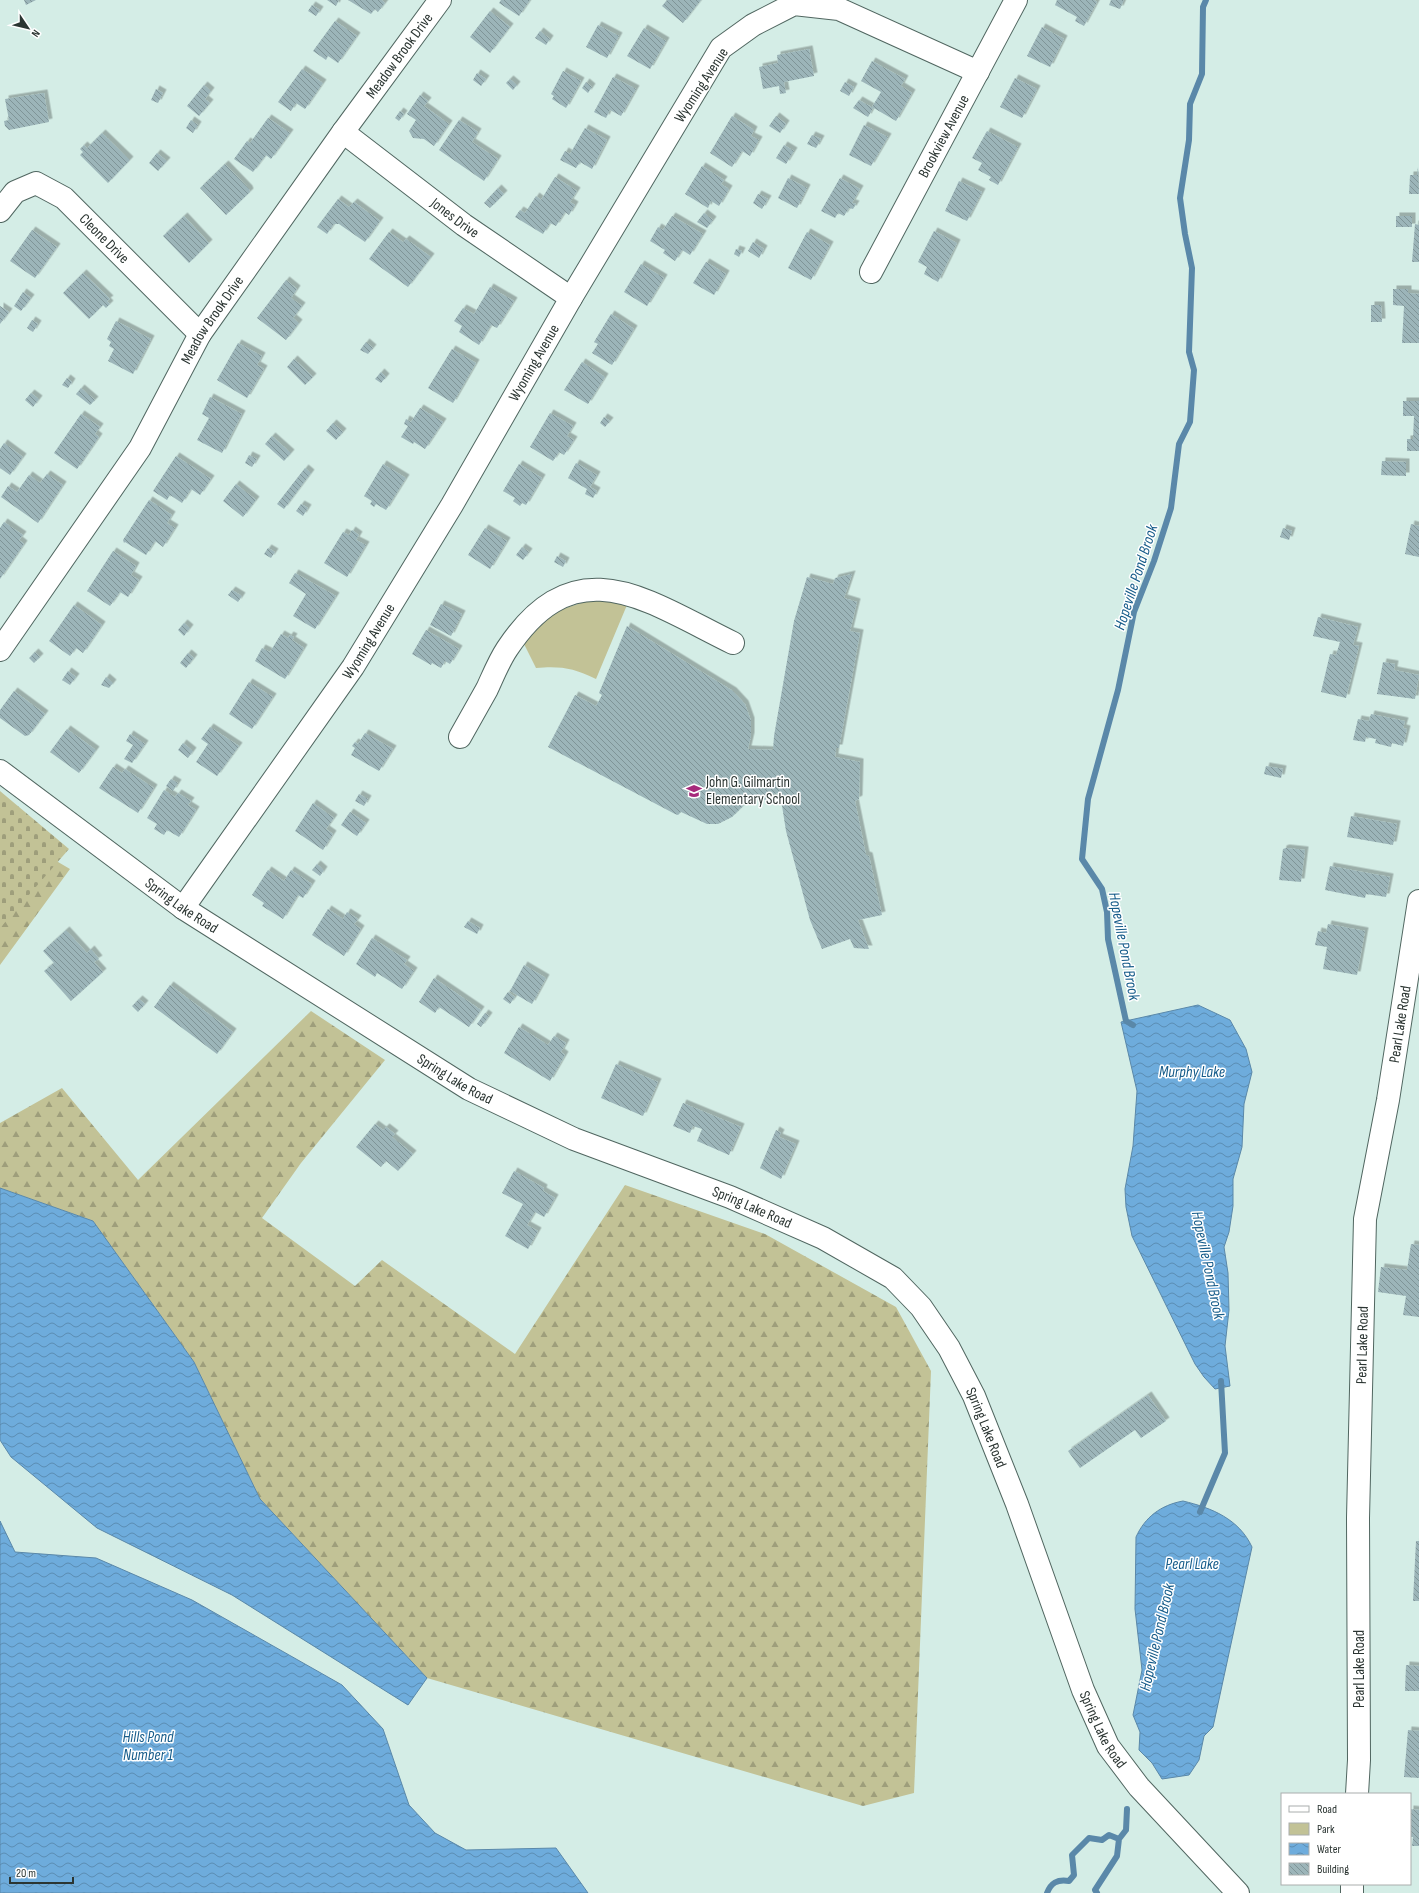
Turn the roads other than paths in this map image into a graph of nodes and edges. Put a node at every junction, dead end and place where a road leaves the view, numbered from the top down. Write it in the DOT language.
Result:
graph roads {
  1 [pos="440,0"];
  2 [pos="1016,0"];
  3 [pos="978,72"];
  4 [pos="343,132"];
  5 [pos="0,211"];
  6 [pos="871,272"];
  7 [pos="571,298"];
  8 [pos="200,334"];
  9 [pos="733,644"];
  10 [pos="0,650"];
  11 [pos="460,736"];
  12 [pos="0,770"];
  13 [pos="1419,901"];
  14 [pos="183,908"];
  15 [pos="1357,1793"];
  16 [pos="1238,1893"];
  1 -- 4 [label="street, Meadow Brook Drive"];
  2 -- 3 [label="street, Brookview Avenue"];
  3 -- 6 [label="street, Brookview Avenue"];
  3 -- 7 [label="street, Wyoming Avenue"];
  4 -- 7 [label="street, Jones Drive"];
  4 -- 8 [label="street, Meadow Brook Drive"];
  5 -- 8 [label="street, Cleone Drive"];
  7 -- 14 [label="street, Wyoming Avenue"];
  8 -- 10 [label="street, Meadow Brook Drive"];
  9 -- 11 [label="street"];
  12 -- 14 [label="street, Spring Lake Road"];
  13 -- 15 [label="street, Pearl Lake Road"];
  14 -- 16 [label="street, Spring Lake Road"];
}
